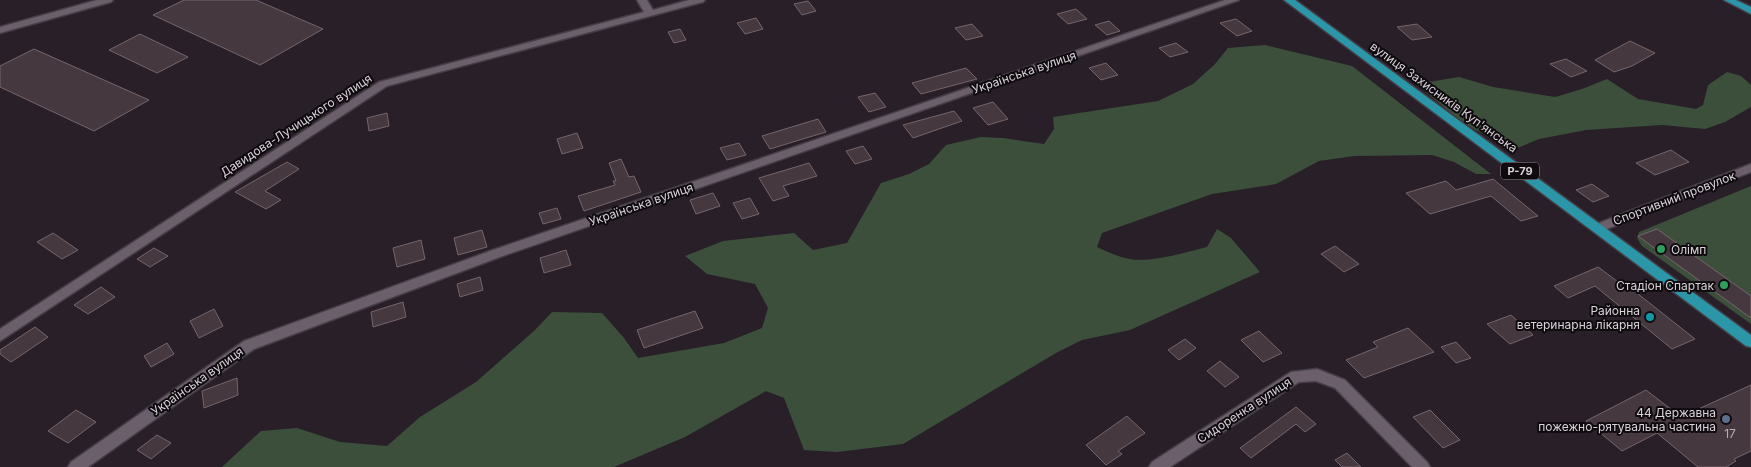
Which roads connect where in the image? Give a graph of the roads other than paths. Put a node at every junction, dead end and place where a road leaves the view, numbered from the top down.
1 (108, 0) edge
2 (642, 0) edge
3 (700, 0) edge
4 (1234, 0) edge
5 (1289, 0) edge
6 (1729, 0) edge
7 (1751, 11) edge
8 (650, 13) junction
9 (0, 30) edge
10 (1751, 168) edge
11 (1598, 228) junction
12 (0, 336) edge
13 (1751, 342) edge
14 (76, 467) edge
15 (1158, 467) edge
16 (1422, 467) edge

1 - 9 street
2 - 8 street
3 - 8 street, Давидова-Лучицького вулиця
4 - 14 street, Українська вулиця
5 - 11 main road, вулиця Захисників Куп'янська / Р-79
6 - 7 main road
8 - 12 street, Давидова-Лучицького вулиця
10 - 11 street, Спортивний провулок
11 - 13 main road, вулиця Захисників Куп'янська / Р-79
15 - 16 street, Сидоренка вулиця

